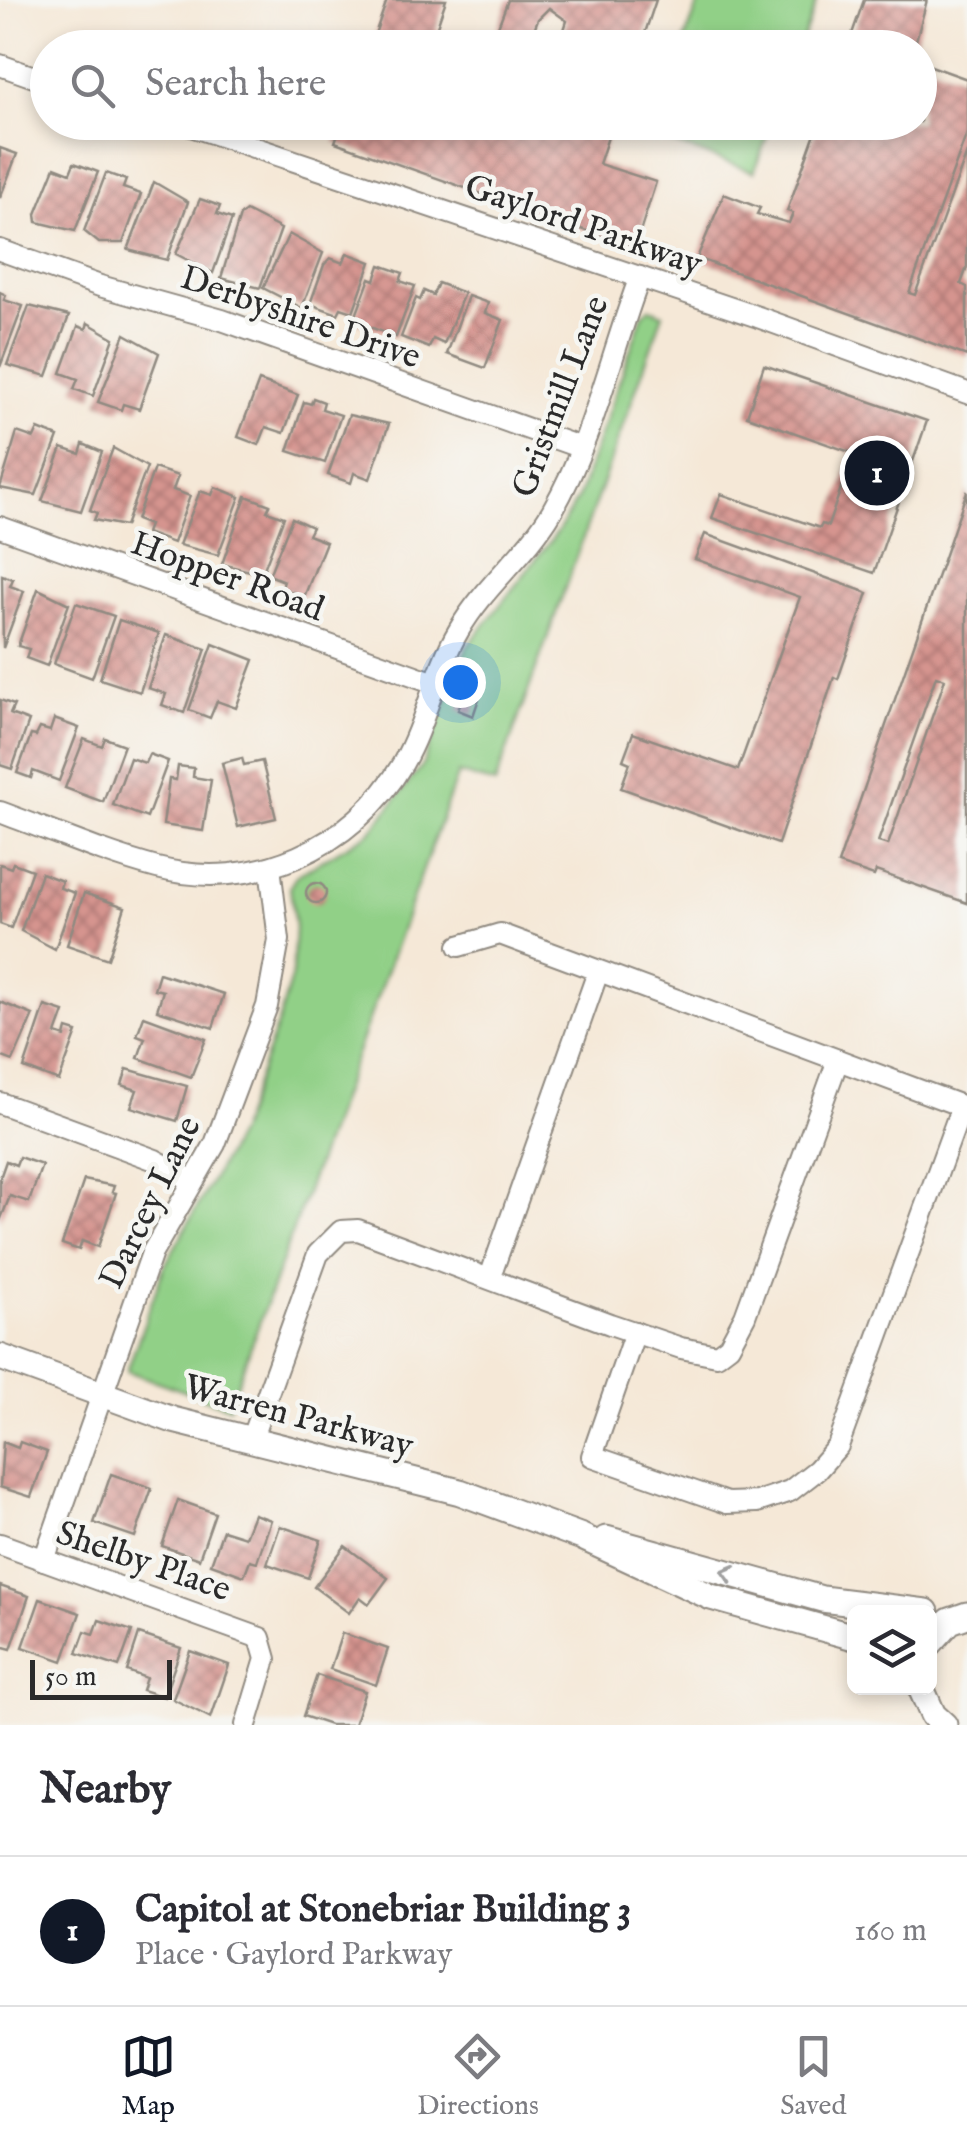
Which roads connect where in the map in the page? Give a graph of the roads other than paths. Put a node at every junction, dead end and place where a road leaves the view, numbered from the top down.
1 (0, 65) edge
2 (30, 76) edge
3 (233, 140) edge
4 (0, 250) edge
5 (640, 277) junction
6 (967, 393) edge
7 (579, 447) junction
8 (0, 527) edge
9 (434, 684) junction
10 (0, 812) edge
11 (270, 867) junction
12 (459, 946) dead end
13 (598, 972) junction
14 (838, 1060) junction
15 (0, 1104) edge
16 (965, 1107) edge
17 (193, 1181) junction
18 (490, 1277) junction
19 (635, 1332) junction
20 (0, 1357) edge
21 (103, 1393) junction
22 (250, 1440) junction
23 (582, 1537) junction
24 (0, 1544) edge
25 (44, 1560) junction
26 (867, 1605) edge
27 (937, 1613) edge
28 (966, 1615) edge
29 (847, 1635) edge
30 (937, 1636) edge
31 (246, 1725) edge

1 - 2 street
3 - 5 street, Gaylord Parkway
4 - 7 street, Derbyshire Drive
5 - 6 street, Gaylord Parkway
5 - 7 street, Gristmill Lane
7 - 9 street, Gristmill Lane
8 - 9 street, Hopper Road
9 - 11 street, Gristmill Lane
10 - 11 street, Gristmill Lane
11 - 17 street, Darcey Lane
12 - 13 street
13 - 14 street
13 - 18 street
14 - 16 street
14 - 19 street
15 - 17 street
16 - 19 street
17 - 21 street, Darcey Lane
18 - 19 street
18 - 22 street
20 - 21 main road, Warren Parkway
21 - 22 main road, Warren Parkway
21 - 25 street, Darcey Lane
22 - 23 main road, Warren Parkway
26 -> 23 main road, Warren Parkway
23 - 29 main road, Warren Parkway
24 - 25 street, Shelby Place
25 - 31 street, Shelby Place
27 - 28 main road, Warren Parkway
28 - 30 main road

